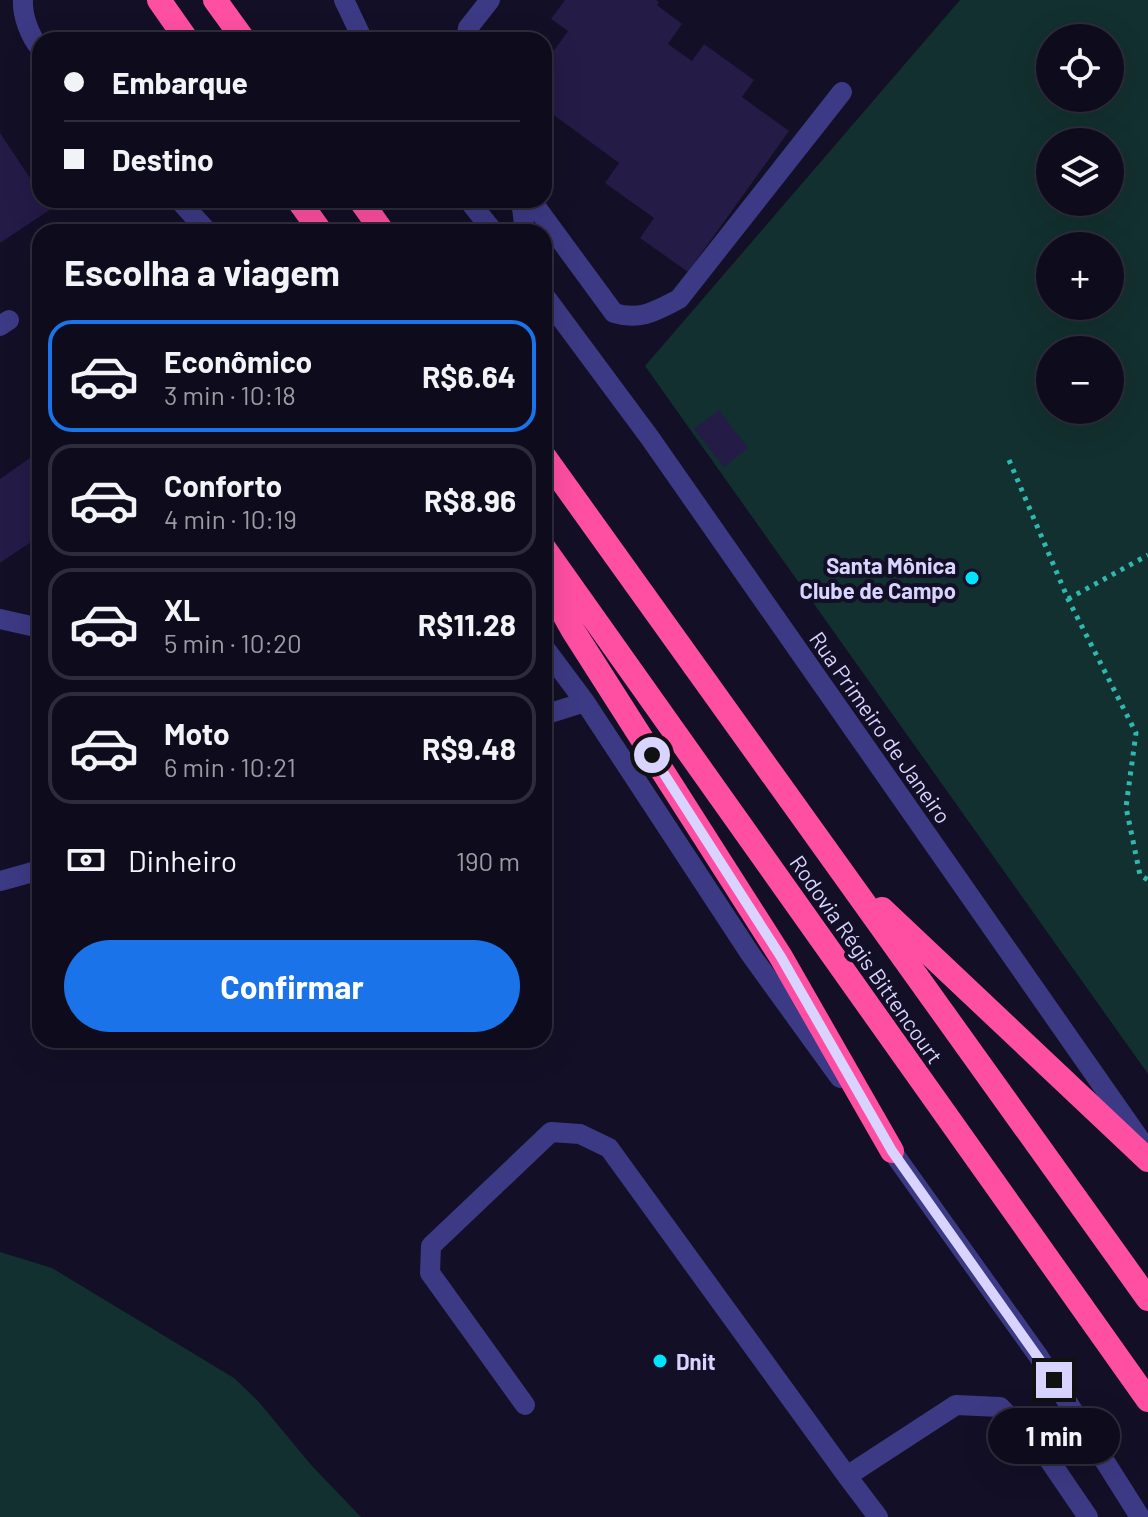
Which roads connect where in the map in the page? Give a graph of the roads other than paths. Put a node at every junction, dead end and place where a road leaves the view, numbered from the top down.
1 (23, 0) edge
2 (159, 0) edge
3 (215, 0) edge
4 (344, 0) edge
5 (490, 0) edge
6 (181, 32) edge
7 (238, 32) edge
8 (359, 32) edge
9 (468, 32) edge
10 (32, 35) edge
11 (842, 92) dead end
12 (186, 208) edge
13 (474, 208) edge
14 (201, 224) edge
15 (488, 224) edge
16 (552, 229) edge
17 (552, 306) edge
18 (552, 467) edge
19 (552, 559) edge
20 (552, 593) edge
21 (0, 619) edge
22 (32, 626) edge
23 (552, 658) edge
24 (585, 702) junction
25 (552, 712) edge
26 (841, 870) junction
27 (32, 872) edge
28 (0, 881) edge
29 (892, 1151) junction
30 (1148, 1151) edge
31 (1148, 1160) edge
32 (1148, 1299) edge
33 (1148, 1400) edge
34 (525, 1405) dead end
35 (847, 1476) junction
36 (878, 1517) edge
37 (1088, 1517) edge
38 (1140, 1517) edge

1 - 10 street
2 - 6 highway
3 - 7 highway
4 - 8 street
5 - 9 street
11 - 16 street
12 - 14 street
13 - 15 street
17 - 30 street, Rua Primeiro de Janeiro
18 - 26 highway, Rodovia Régis Bittencourt
19 - 33 highway, Rodovia Régis Bittencourt
20 - 29 highway
21 - 22 street
23 - 24 street
24 - 25 street
24 - 29 street
26 - 31 highway
26 - 32 highway, Rodovia Régis Bittencourt
27 - 28 street
29 - 38 street
34 - 35 street
35 - 36 street
35 - 37 street

